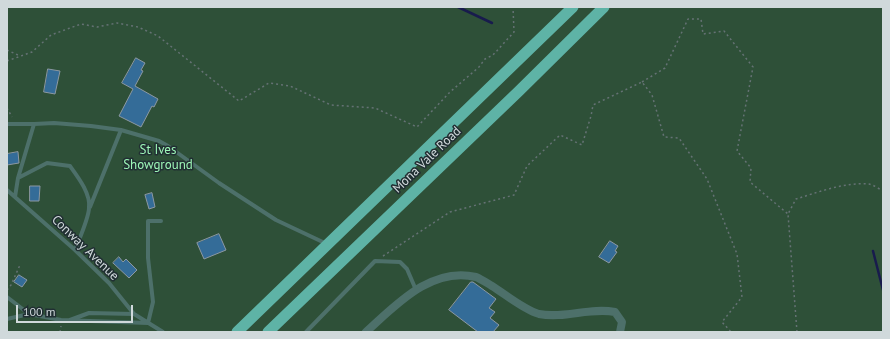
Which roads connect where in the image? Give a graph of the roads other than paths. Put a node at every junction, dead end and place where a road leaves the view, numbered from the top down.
1 (573, 7) edge
2 (604, 7) edge
3 (7, 124) edge
4 (34, 124) junction
5 (122, 130) junction
6 (18, 178) junction
7 (7, 190) edge
8 (15, 197) junction
9 (90, 208) junction
10 (162, 221) dead end
11 (328, 245) junction
12 (75, 250) junction
13 (416, 290) junction
14 (7, 297) edge
15 (29, 314) junction
16 (134, 314) junction
17 (7, 319) edge
18 (68, 320) junction
19 (148, 323) junction
20 (164, 332) edge
21 (237, 332) edge
22 (268, 332) edge
23 (306, 332) edge
24 (366, 332) edge
25 (620, 332) edge

1 - 11 highway, Mona Vale Road
2 - 22 highway, Mona Vale Road
3 - 4 lane
4 - 5 lane
4 - 6 lane
5 - 9 lane
5 - 11 lane
6 - 8 lane
6 - 9 lane
7 - 8 lane, Conway Avenue
8 - 12 lane, Conway Avenue
9 - 12 lane
10 - 19 lane
11 - 21 highway, Mona Vale Road
12 - 16 lane, Conway Avenue
13 - 23 lane
13 - 24 street
13 - 25 street
14 - 15 lane
15 - 17 lane
15 - 18 lane
16 - 18 lane
16 - 19 lane, Conway Avenue
18 - 19 lane
19 - 20 lane, Conway Avenue

